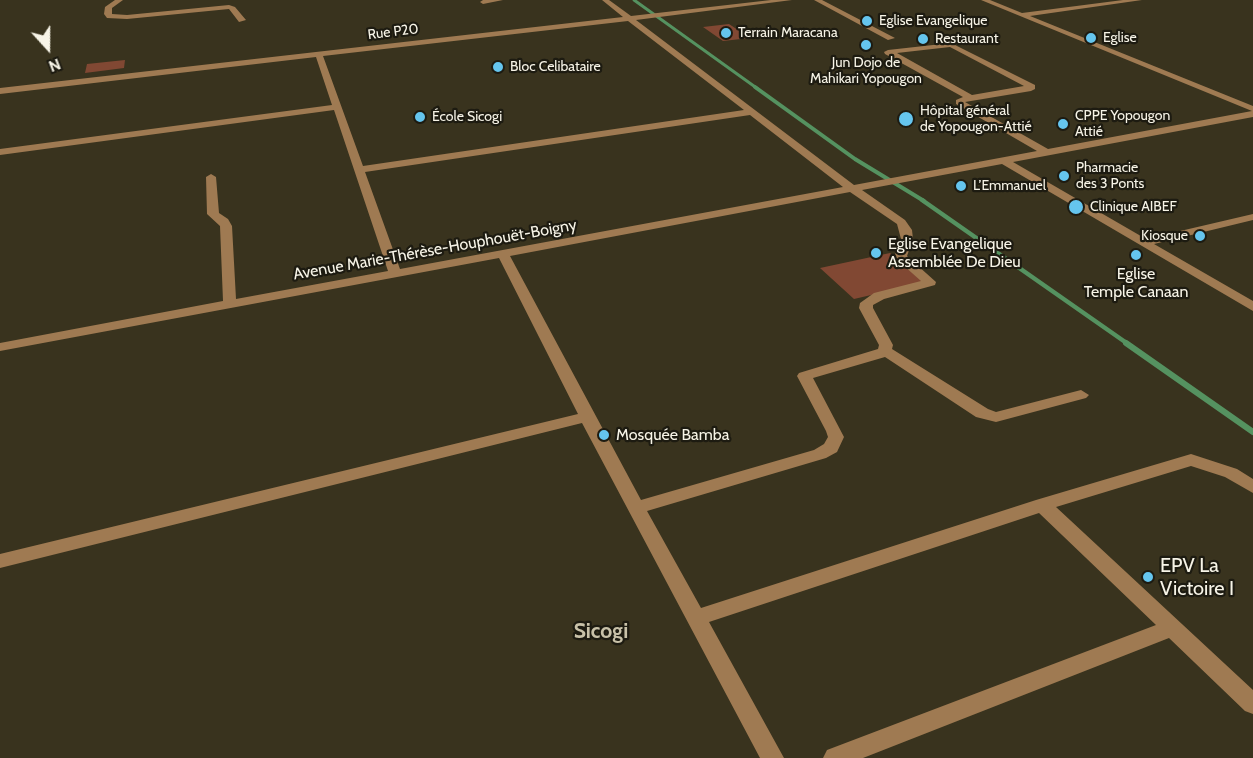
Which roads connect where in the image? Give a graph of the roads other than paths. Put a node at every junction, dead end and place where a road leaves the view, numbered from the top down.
1 (120, 0) edge
2 (500, 0) edge
3 (605, 0) edge
4 (789, 0) edge
5 (817, 0) edge
6 (984, 0) edge
7 (1139, 0) edge
8 (483, 2) dead end
9 (1021, 15) junction
10 (629, 19) junction
11 (242, 20) dead end
12 (891, 38) dead end
13 (319, 55) junction
14 (0, 91) edge
15 (971, 98) junction
16 (337, 106) junction
17 (1253, 108) edge
18 (752, 112) junction
19 (1253, 114) edge
20 (0, 152) edge
21 (1048, 153) junction
22 (1005, 161) junction
23 (358, 170) junction
24 (211, 177) dead end
25 (853, 189) junction
26 (1253, 217) edge
27 (1147, 242) junction
28 (503, 254) junction
29 (395, 274) junction
30 (230, 304) junction
31 (1253, 307) edge
32 (0, 347) edge
33 (885, 351) junction
34 (1082, 395) dead end
35 (587, 417) junction
36 (1253, 486) edge
37 (1042, 505) junction
38 (636, 508) junction
39 (0, 561) edge
40 (695, 618) junction
41 (1172, 628) junction
42 (1253, 704) edge
43 (771, 758) edge
44 (835, 758) edge

1 - 11 street
2 - 8 street
3 - 10 street
4 - 10 street, Rue P20
5 - 12 street
6 - 9 street
7 - 9 street
9 - 17 street
10 - 13 street, Rue P20
10 - 18 street
13 - 14 street, Rue P20
13 - 16 street
15 - 15 street
15 - 21 street
16 - 20 street
16 - 23 street
18 - 23 street
18 - 25 street
19 - 21 street
21 - 22 street
22 - 25 street, Avenue Marie-Thérèse-Houphouët-Boigny
22 - 27 street
23 - 29 street
24 - 30 street
25 - 28 street, Avenue Marie-Thérèse-Houphouët-Boigny
25 - 33 street
26 - 27 street
27 - 31 street
28 - 29 street, Avenue Marie-Thérèse-Houphouët-Boigny
28 - 35 street
29 - 30 street, Avenue Marie-Thérèse-Houphouët-Boigny
30 - 32 street, Avenue Marie-Thérèse-Houphouët-Boigny
33 - 34 street
33 - 38 street
35 - 38 street
35 - 39 street
36 - 37 street
37 - 40 street
37 - 41 street
38 - 40 street
40 - 43 street
41 - 42 street
41 - 44 street

